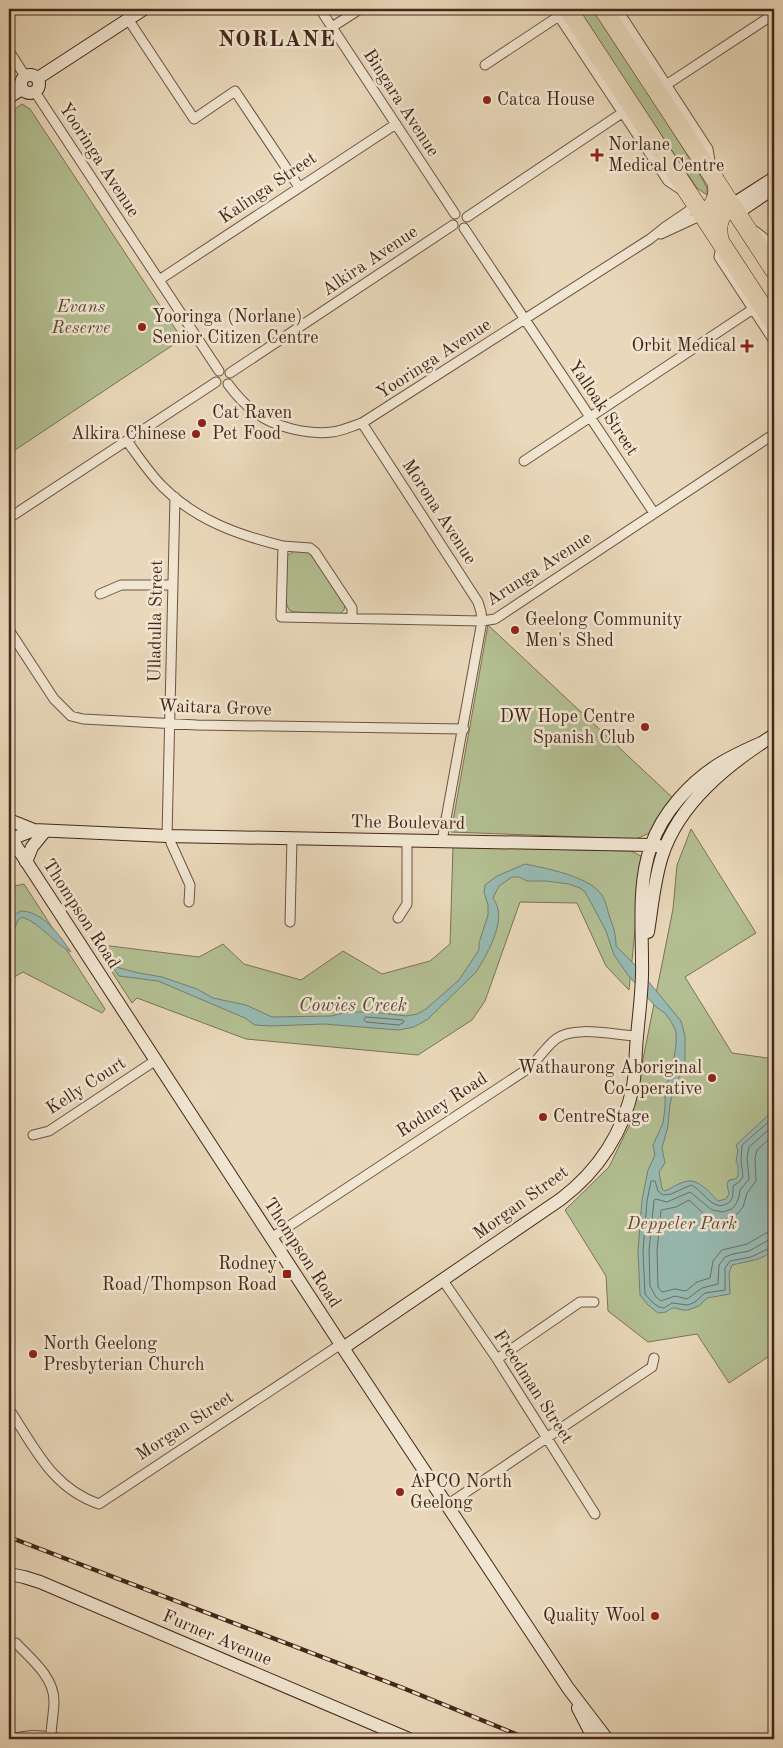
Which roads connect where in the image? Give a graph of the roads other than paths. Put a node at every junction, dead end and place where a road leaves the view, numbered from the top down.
1 (144, 9) edge
2 (320, 9) edge
3 (360, 9) edge
4 (603, 9) edge
5 (617, 9) edge
6 (560, 11) edge
7 (774, 14) edge
8 (128, 19) junction
9 (332, 27) junction
10 (9, 51) edge
11 (485, 65) dead end
12 (28, 81) junction
13 (666, 85) junction
14 (35, 92) joint
15 (9, 97) edge
16 (622, 114) junction
17 (396, 124) junction
18 (774, 178) edge
19 (715, 179) junction
20 (299, 187) junction
21 (774, 188) edge
22 (717, 210) junction
23 (455, 214) junction
24 (467, 217) junction
25 (453, 226) junction
26 (464, 228) junction
27 (720, 242) junction
28 (774, 250) edge
29 (774, 270) edge
30 (159, 280) junction
31 (753, 309) junction
32 (525, 320) junction
33 (774, 324) edge
34 (774, 341) edge
35 (219, 371) junction
36 (230, 373) junction
37 (216, 382) junction
38 (228, 384) junction
39 (590, 418) junction
40 (362, 423) junction
41 (774, 434) edge
42 (127, 441) junction
43 (524, 461) dead end
44 (175, 497) junction
45 (654, 513) junction
46 (9, 518) edge
47 (283, 546) junction
48 (173, 585) junction
49 (100, 594) dead end
50 (352, 618) junction
51 (482, 621) junction
52 (9, 630) edge
53 (170, 723) junction
54 (464, 729) junction
55 (774, 734) edge
56 (761, 743) junction
57 (9, 820) edge
58 (39, 830) junction
59 (169, 836) junction
60 (10, 837) edge
61 (292, 838) junction
62 (407, 841) junction
63 (442, 841) junction
64 (651, 845) junction
65 (665, 847) junction
66 (26, 862) junction
67 (190, 902) dead end
68 (398, 918) dead end
69 (290, 922) dead end
70 (642, 969) junction
71 (637, 1036) junction
72 (156, 1060) junction
73 (34, 1136) dead end
74 (271, 1238) junction
75 (442, 1279) junction
76 (594, 1302) dead end
77 (342, 1346) junction
78 (654, 1358) dead end
79 (497, 1359) junction
80 (9, 1409) edge
81 (546, 1438) junction
82 (447, 1504) junction
83 (595, 1514) dead end
84 (9, 1574) edge
85 (16, 1643) dead end
86 (568, 1688) junction
87 (50, 1737) junction
88 (12, 1739) edge
89 (62, 1739) edge
90 (409, 1739) edge
91 (594, 1739) edge
92 (607, 1739) edge

1 - 8 main road
2 - 9 street, Bingara Avenue
3 - 9 street
4 - 19 highway
5 - 13 street
6 - 11 street
6 - 16 street
6 - 22 highway
7 - 13 street
8 - 12 main road
8 - 20 street
9 - 17 street, Bingara Avenue
10 - 12 street
12 - 14 main road
12 - 15 main road
13 - 19 street
14 - 30 street, Yooringa Avenue
16 - 22 street
16 - 24 street
17 - 20 street, Kalinga Street
17 - 23 street, Bingara Avenue
18 - 22 main road
19 - 22 highway
20 - 30 street, Kalinga Street
21 - 22 main road
22 - 27 highway
22 - 28 street
22 - 29 highway
22 - 32 street, Yooringa Avenue
23 - 24 street
23 - 25 street
24 - 26 street
25 - 26 street
25 - 36 street, Alkira Avenue
26 - 32 street
27 - 31 street
27 - 33 highway
30 - 35 street, Yooringa Avenue
31 - 34 street
31 - 39 street
32 - 39 street, Yalloak Street
32 - 40 street, Yooringa Avenue
35 - 36 street
35 - 37 street
36 - 38 street
37 - 38 street
37 - 42 street
38 - 40 street, Yooringa Avenue
39 - 43 street
39 - 45 street, Yalloak Street
40 - 51 street, Morona Avenue
41 - 45 street, Arunga Avenue
42 - 44 street
42 - 46 street
44 - 47 street
44 - 48 street, Ulladulla Street
45 - 51 street, Arunga Avenue
47 - 50 street
47 - 50 street
48 - 49 street
48 - 53 street, Ulladulla Street
50 - 51 street
51 - 54 street, Arunga Avenue
52 - 53 street, Waitara Grove
53 - 54 street, Waitara Grove
53 - 59 street, Ulladulla Street
54 - 63 street, Arunga Avenue
55 - 56 main road
56 - 64 main road
56 - 65 main road
57 - 58 main road
58 - 59 main road, The Boulevard
58 - 60 main road, The Boulevard
58 - 66 main road
59 - 61 main road, The Boulevard
59 - 67 street, Ulladulla Street
60 - 66 main road, Thompson Road
61 - 62 main road, The Boulevard
61 - 69 street
62 - 63 main road, The Boulevard
62 - 68 street
63 - 64 main road, The Boulevard
64 - 65 main road, The Boulevard
64 - 70 main road, Morgan Street
65 - 70 main road, Morgan Street
66 - 72 main road, Thompson Road
70 - 71 main road, Morgan Street
71 - 74 street, Rodney Road
71 - 75 main road, Morgan Street
72 - 73 street, Kelly Court
72 - 74 main road, Thompson Road
74 - 77 main road, Thompson Road
75 - 77 main road, Morgan Street
75 - 79 street, Freedman Street
76 - 79 street
77 - 80 street, Morgan Street
77 - 82 main road, Thompson Road
78 - 81 street
79 - 81 street, Freedman Street
81 - 82 street
81 - 83 street, Freedman Street
82 - 86 main road, Thompson Road
84 - 90 main road, Furner Avenue
85 - 87 street
86 - 91 main road, Thompson Road
86 - 92 main road, Thompson Road
87 - 88 street
87 - 89 street

